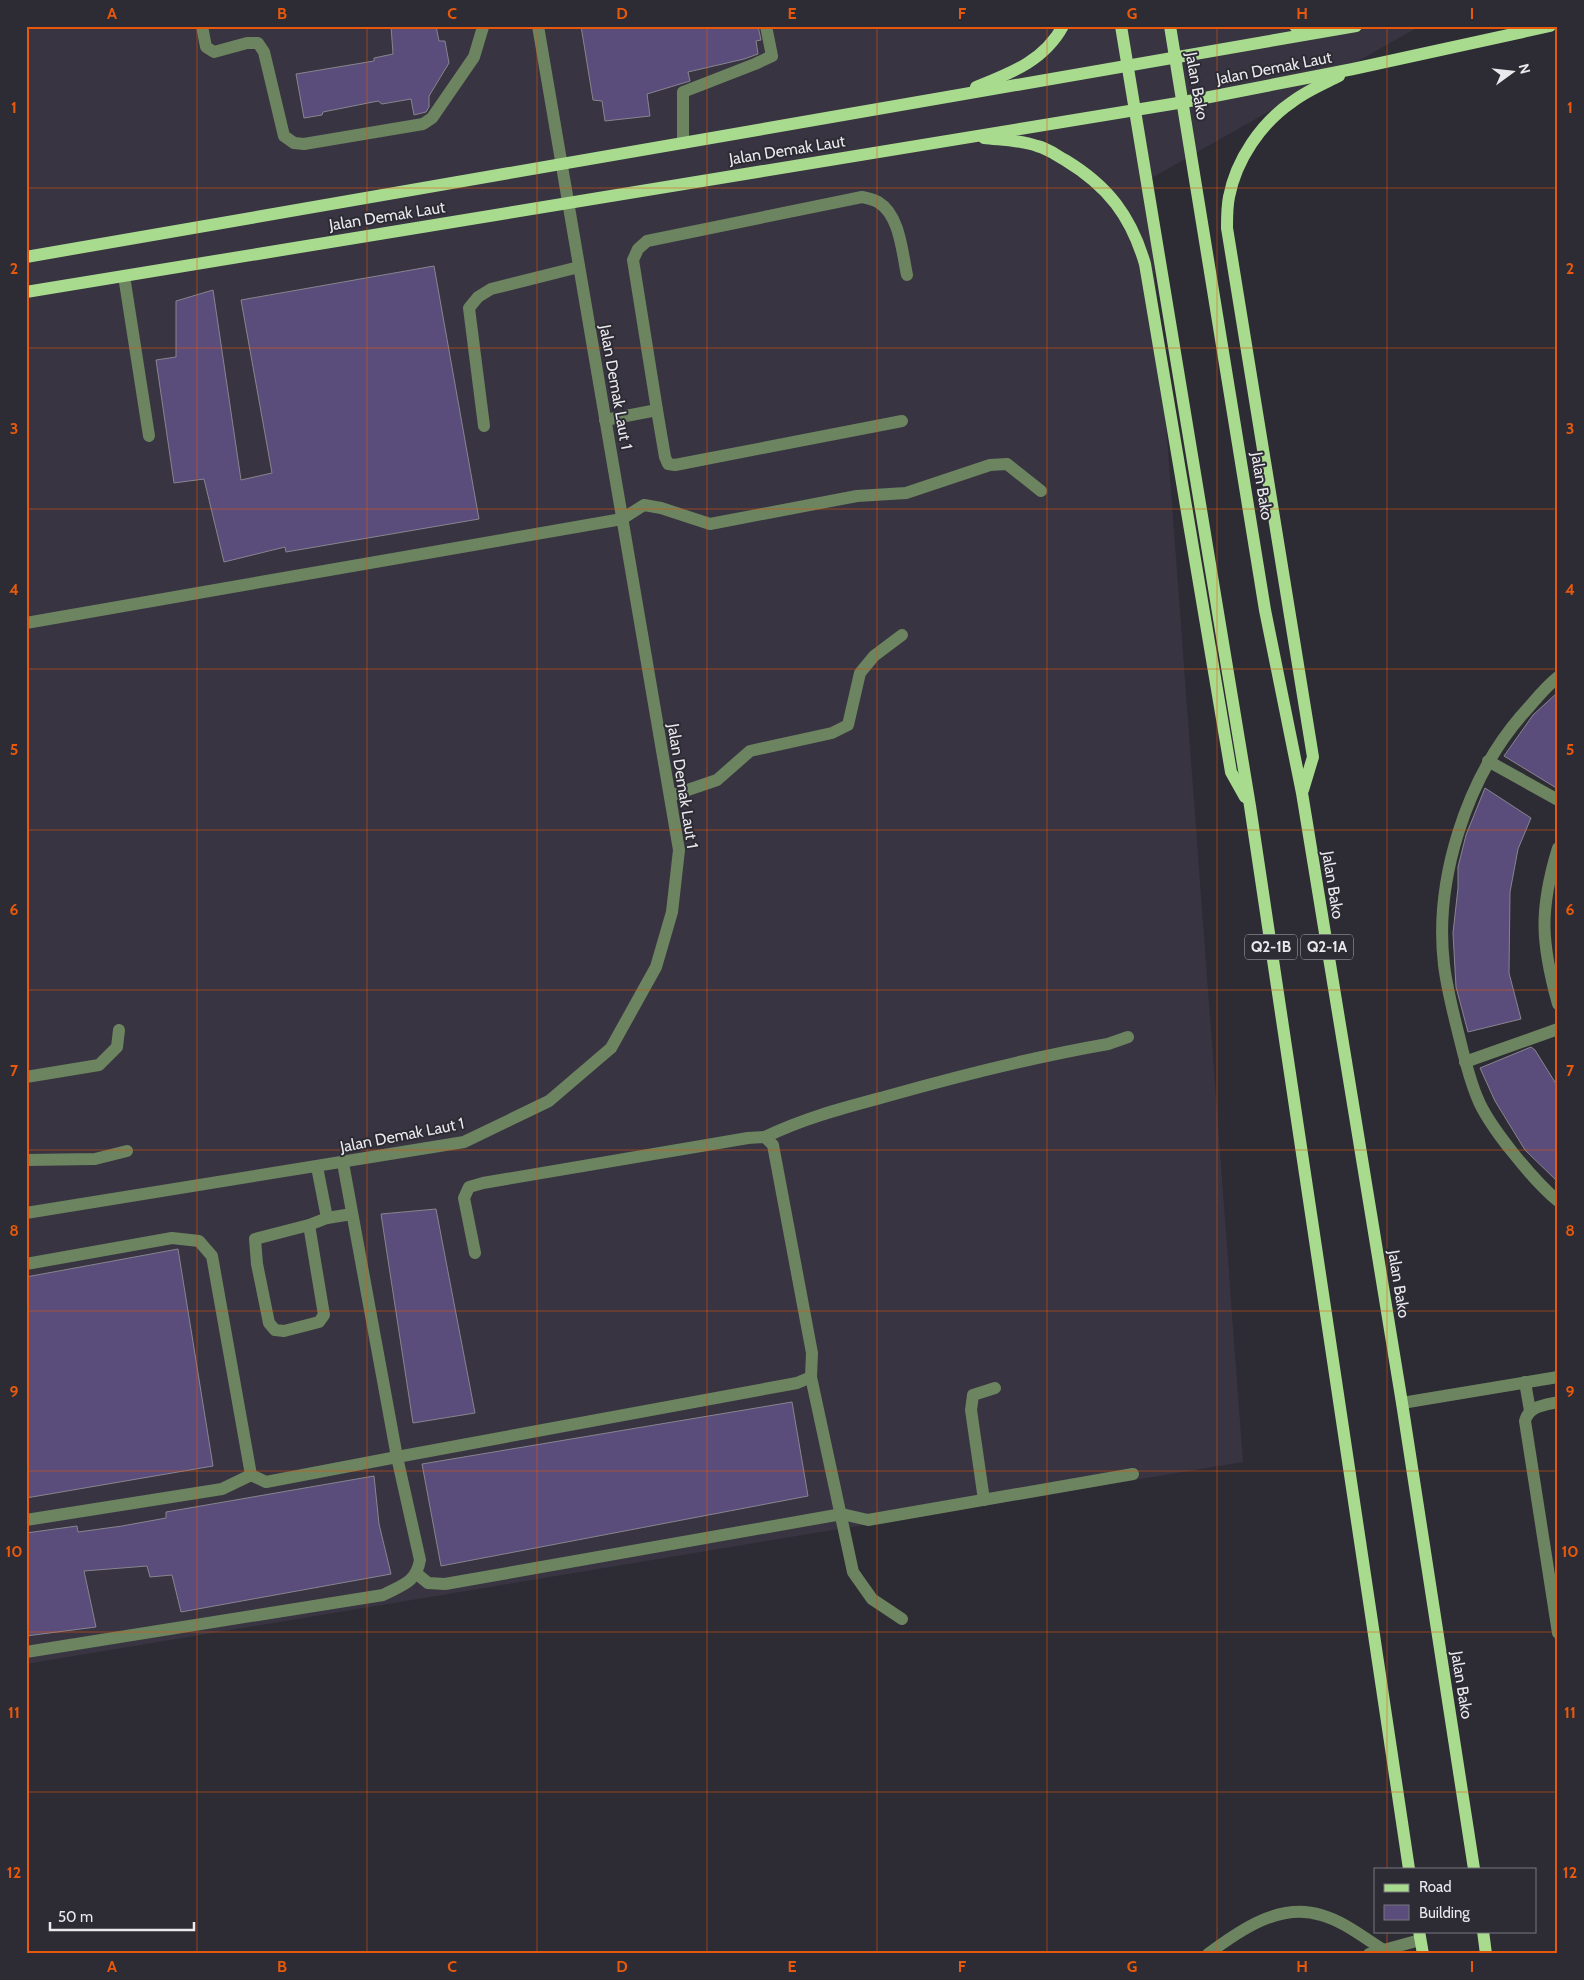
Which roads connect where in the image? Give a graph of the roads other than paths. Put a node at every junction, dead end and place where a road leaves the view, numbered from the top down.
1 (202, 26) edge
2 (484, 26) edge
3 (538, 26) edge
4 (766, 26) edge
5 (1063, 26) edge
6 (1121, 26) edge
7 (1170, 26) edge
8 (1294, 26) edge
9 (1550, 26) edge
10 (1350, 27) edge
11 (1176, 59) junction
12 (1128, 66) junction
13 (1352, 69) junction
14 (955, 96) junction
15 (1184, 102) junction
16 (1136, 109) junction
17 (972, 136) junction
18 (683, 143) junction
19 (561, 164) junction
20 (567, 203) junction
21 (26, 256) edge
22 (579, 267) junction
23 (907, 274) dead end
24 (124, 276) junction
25 (26, 292) edge
26 (657, 410) junction
27 (605, 420) junction
28 (902, 421) dead end
29 (484, 426) dead end
30 (149, 436) dead end
31 (1041, 491) dead end
32 (622, 518) junction
33 (26, 623) edge
34 (902, 635) dead end
35 (1558, 677) edge
36 (1488, 761) junction
37 (1302, 793) junction
38 (670, 796) junction
39 (1558, 800) edge
40 (1250, 806) junction
41 (1558, 848) edge
42 (1558, 1004) edge
43 (1558, 1028) edge
44 (118, 1030) dead end
45 (1128, 1037) dead end
46 (1465, 1062) junction
47 (26, 1077) edge
48 (765, 1137) junction
49 (127, 1151) dead end
50 (26, 1160) edge
51 (343, 1163) junction
52 (317, 1167) junction
53 (1558, 1201) edge
54 (26, 1212) edge
55 (352, 1214) junction
56 (327, 1218) junction
57 (309, 1225) junction
58 (475, 1253) dead end
59 (26, 1264) edge
60 (811, 1376) junction
61 (1558, 1377) edge
62 (1525, 1382) junction
63 (995, 1388) dead end
64 (1558, 1402) edge
65 (1402, 1403) junction
66 (1530, 1411) junction
67 (398, 1457) junction
68 (1133, 1474) dead end
69 (251, 1475) junction
70 (984, 1500) junction
71 (842, 1514) junction
72 (26, 1520) edge
73 (417, 1574) junction
74 (902, 1618) dead end
75 (1558, 1633) edge
76 (26, 1652) edge
77 (1410, 1868) edge
78 (1474, 1868) edge
79 (1483, 1932) edge
80 (1420, 1936) edge
81 (1382, 1949) junction
82 (1208, 1954) edge
83 (1368, 1954) edge
84 (1422, 1954) edge
85 (1486, 1954) edge

1 - 2 street
3 - 19 street, Jalan Demak Laut 1
4 - 18 street
5 - 14 main road
6 - 12 main road, Q2-1B
7 - 11 main road, Jalan Bako / Q2-1A
8 - 10 main road
9 - 13 main road, Jalan Demak Laut
10 - 11 main road, Jalan Demak Laut
11 - 12 main road, Jalan Demak Laut
11 - 15 main road, Jalan Bako / Q2-1A
12 - 14 main road, Jalan Demak Laut
12 - 16 main road, Q2-1B
13 - 15 main road, Jalan Demak Laut
13 - 37 main road
14 - 18 main road, Jalan Demak Laut
15 - 16 main road, Jalan Demak Laut
15 - 37 main road, Jalan Bako / Q2-1A
16 - 17 main road, Jalan Demak Laut
16 - 40 main road, Q2-1B
17 - 20 main road, Jalan Demak Laut
17 - 40 main road
18 - 19 main road, Jalan Demak Laut
19 - 20 street, Jalan Demak Laut 1
19 - 21 main road, Jalan Demak Laut
20 - 22 street, Jalan Demak Laut 1
20 - 24 main road, Jalan Demak Laut
22 - 27 street, Jalan Demak Laut 1
22 - 29 street
23 - 26 street
24 - 25 main road, Jalan Demak Laut
24 - 30 street
26 - 27 street
26 - 28 street
27 - 32 street, Jalan Demak Laut 1
31 - 32 street
32 - 33 street
32 - 38 street, Jalan Demak Laut 1
34 - 38 street
35 - 36 street
36 - 39 street
36 - 46 street
37 - 65 main road, Jalan Bako / Q2-1A
38 - 51 street, Jalan Demak Laut 1
40 - 77 main road, Q2-1B
41 - 42 street
43 - 46 street
44 - 47 street
45 - 48 street
46 - 53 street
48 - 58 street
48 - 60 street
49 - 50 street
51 - 52 street, Jalan Demak Laut 1
51 - 55 street
52 - 54 street, Jalan Demak Laut 1
52 - 56 street
55 - 56 street
55 - 67 street
56 - 57 street
57 - 57 street
59 - 69 street
60 - 67 street
60 - 71 street
61 - 62 street
62 - 65 street
62 - 66 street
63 - 70 street
64 - 66 street
65 - 78 main road, Jalan Bako / Q2-1A
66 - 75 street
67 - 69 street
67 - 73 street
68 - 70 street
69 - 72 street
70 - 71 street
71 - 73 street
71 - 74 street
73 - 76 street
79 - 85 main road
80 - 81 street
80 - 84 main road
81 - 82 street
81 - 83 street

